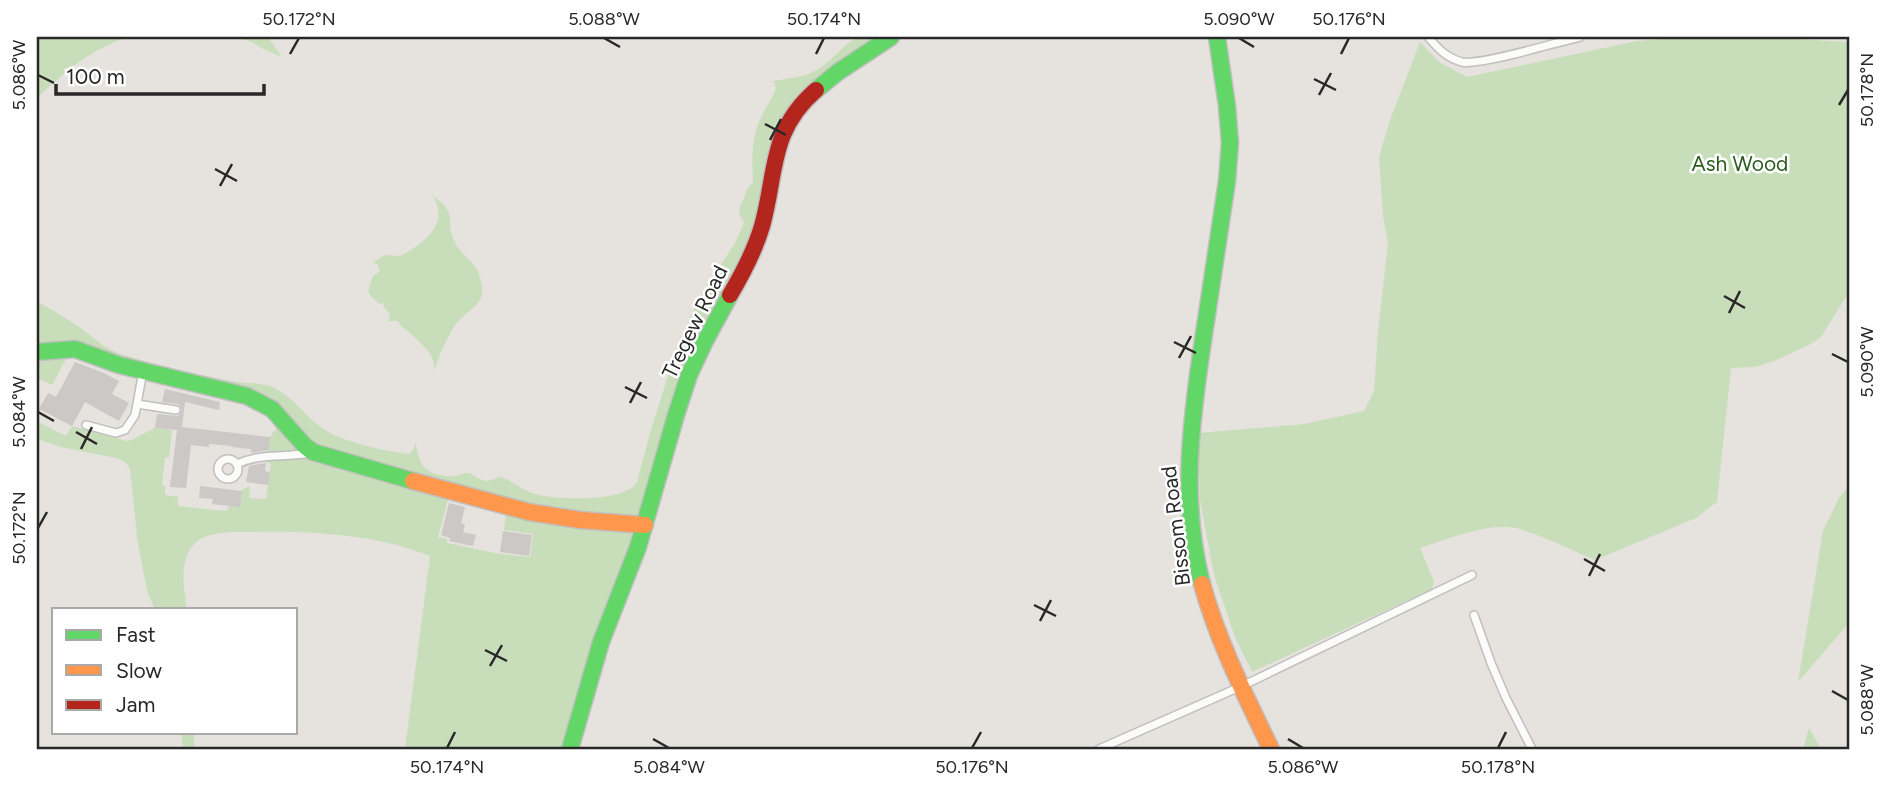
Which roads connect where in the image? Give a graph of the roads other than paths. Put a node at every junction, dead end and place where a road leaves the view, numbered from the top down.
1 (891, 37) edge
2 (1217, 37) edge
3 (1427, 37) edge
4 (1580, 37) edge
5 (37, 352) edge
6 (144, 370) junction
7 (137, 404) junction
8 (176, 410) dead end
9 (86, 425) dead end
10 (313, 452) junction
11 (237, 464) dead end
12 (645, 525) junction
13 (1472, 575) dead end
14 (1474, 615) dead end
15 (1242, 686) junction
16 (570, 749) edge
17 (1099, 749) edge
18 (1271, 749) edge
19 (1532, 749) edge

1 - 12 street, Tregew Road
2 - 15 street, Bissom Road
3 - 4 lane
5 - 6 street
6 - 7 lane
6 - 10 street
7 - 8 lane
7 - 9 lane
10 - 11 lane
10 - 12 street
12 - 16 street, Tregew Road
13 - 15 lane
14 - 19 lane
15 - 17 lane
15 - 18 street, Bissom Road

